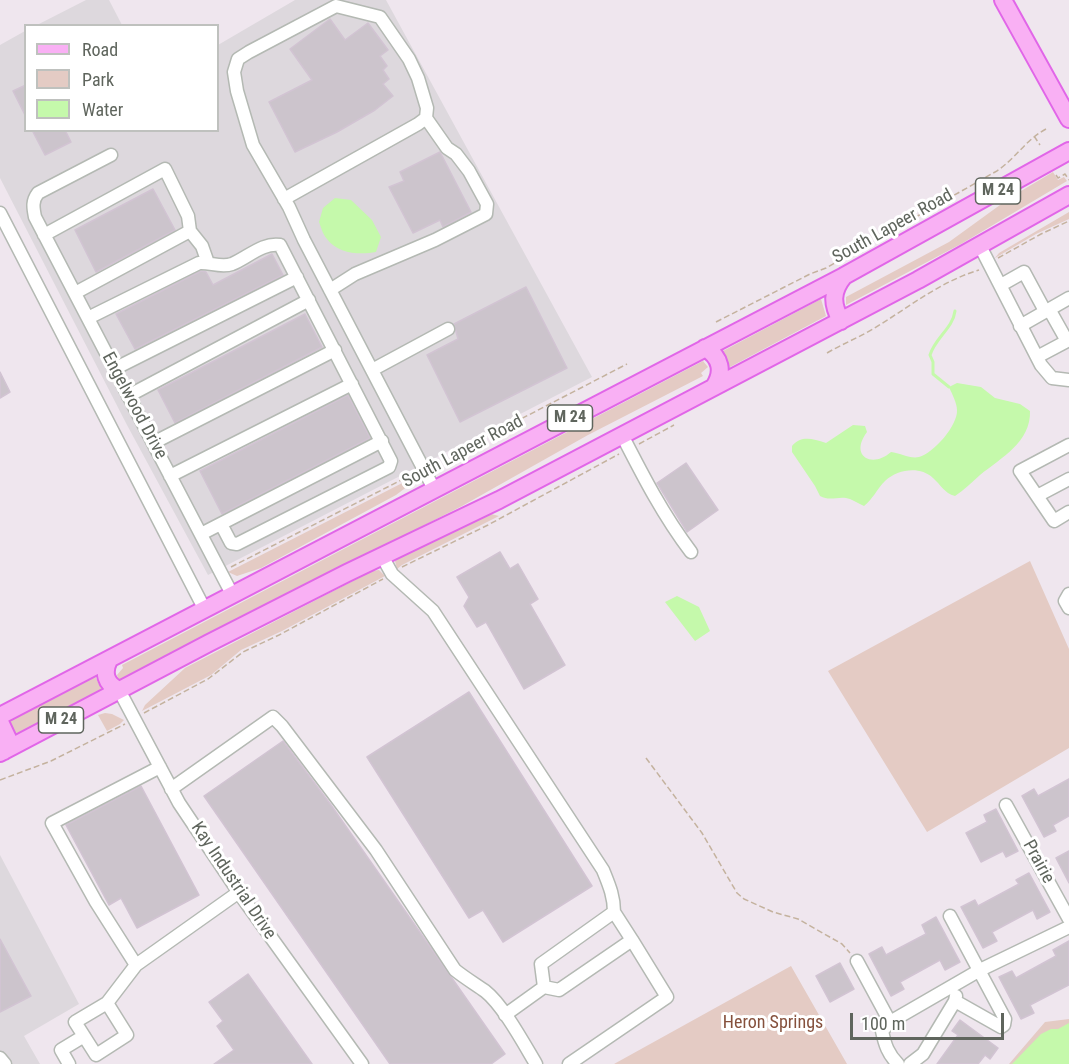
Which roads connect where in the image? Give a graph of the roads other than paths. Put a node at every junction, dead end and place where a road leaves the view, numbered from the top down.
1 (1003, 0) edge
2 (426, 118) junction
3 (1069, 119) edge
4 (1069, 150) edge
5 (111, 155) dead end
6 (1069, 195) edge
7 (284, 199) junction
8 (0, 213) edge
9 (190, 231) junction
10 (44, 235) junction
11 (980, 246) junction
12 (208, 263) junction
13 (844, 276) junction
14 (297, 277) junction
15 (1000, 285) junction
16 (330, 290) junction
17 (75, 294) junction
18 (1069, 298) edge
19 (309, 300) junction
20 (1047, 310) junction
21 (88, 318) junction
22 (841, 321) junction
23 (1020, 326) junction
24 (448, 329) dead end
25 (705, 348) junction
26 (334, 350) junction
27 (1037, 357) junction
28 (114, 369) junction
29 (372, 370) junction
30 (1066, 378) edge
31 (352, 384) junction
32 (714, 387) junction
33 (128, 396) junction
34 (382, 441) junction
35 (625, 442) junction
36 (153, 443) junction
37 (1069, 445) edge
38 (170, 476) junction
39 (1069, 479) edge
40 (434, 489) junction
41 (1037, 496) junction
42 (1069, 513) edge
43 (221, 524) junction
44 (201, 534) junction
45 (691, 552) dead end
46 (382, 556) junction
47 (1069, 594) edge
48 (233, 596) junction
49 (1069, 608) edge
50 (205, 610) junction
51 (110, 660) junction
52 (119, 690) junction
53 (0, 716) edge
54 (0, 722) edge
55 (2, 752) edge
56 (160, 767) junction
57 (171, 789) junction
58 (1006, 805) dead end
59 (239, 892) junction
60 (614, 912) junction
61 (950, 916) dead end
62 (1069, 919) edge
63 (1069, 927) edge
64 (632, 940) junction
65 (857, 961) road end
66 (136, 965) junction
67 (980, 970) junction
68 (959, 983) junction
69 (544, 987) junction
70 (955, 1002) junction
71 (106, 1003) junction
72 (504, 1015) junction
73 (890, 1022) junction
74 (84, 1036) junction
75 (0, 1058) edge
76 (5, 1064) edge
77 (69, 1064) edge
78 (362, 1064) edge
79 (536, 1064) edge
80 (569, 1064) edge
81 (898, 1064) edge
82 (910, 1064) edge

1 - 3 main road
2 - 7 street
2 - 7 street
2 - 16 street
4 - 13 main road, South Lapeer Road / M 24
5 - 10 street, Engelwood Drive
6 - 11 main road, M 24
7 - 16 street
8 - 50 street
9 - 10 street
9 - 12 street
9 - 17 street
10 - 17 street, Engelwood Drive
11 - 15 street
11 - 22 main road, M 24
12 - 14 street
12 - 21 street
13 - 22 main road
13 - 25 main road, South Lapeer Road / M 24
14 - 19 street
14 - 28 street
15 - 20 street
15 - 23 street
16 - 29 street
17 - 21 street, Engelwood Drive
18 - 20 street
19 - 26 street
19 - 33 street
20 - 23 street
20 - 27 street
21 - 28 street, Engelwood Drive
22 - 32 main road, M 24
23 - 27 street
24 - 29 street
25 - 32 main road
25 - 40 main road, South Lapeer Road / M 24
26 - 31 street
26 - 36 street
27 - 30 street
28 - 33 street, Engelwood Drive
29 - 40 street
31 - 34 street
31 - 38 street
32 - 35 main road, M 24
33 - 36 street, Engelwood Drive
34 - 43 street
34 - 43 street
35 - 45 street
35 - 46 main road, M 24
36 - 38 street, Engelwood Drive
37 - 41 street
38 - 44 street, Engelwood Drive
39 - 41 street
40 - 48 main road, South Lapeer Road / M 24
41 - 42 street
43 - 44 street
44 - 48 street, Engelwood Drive
46 - 52 main road, M 24
46 - 60 street
47 - 49 street
48 - 50 main road, South Lapeer Road / M 24
50 - 51 main road, South Lapeer Road / M 24
51 - 52 main road
51 - 53 main road, South Lapeer Road / M 24
52 - 55 main road, M 24
52 - 56 street, Kay Industrial Drive
54 - 55 main road
56 - 57 street, Kay Industrial Drive
56 - 66 street
57 - 59 street, Kay Industrial Drive
57 - 72 street
58 - 62 street, Prairie
59 - 66 street
59 - 78 street, Kay Industrial Drive
60 - 64 street
60 - 69 street
61 - 67 street
63 - 67 street
64 - 69 street
64 - 80 street
65 - 73 street
66 - 71 street
67 - 68 street
67 - 70 street
68 - 70 street
68 - 73 street
69 - 72 street
70 - 82 street
71 - 74 street
71 - 74 street
72 - 79 street
73 - 81 street
74 - 77 street
75 - 76 street

